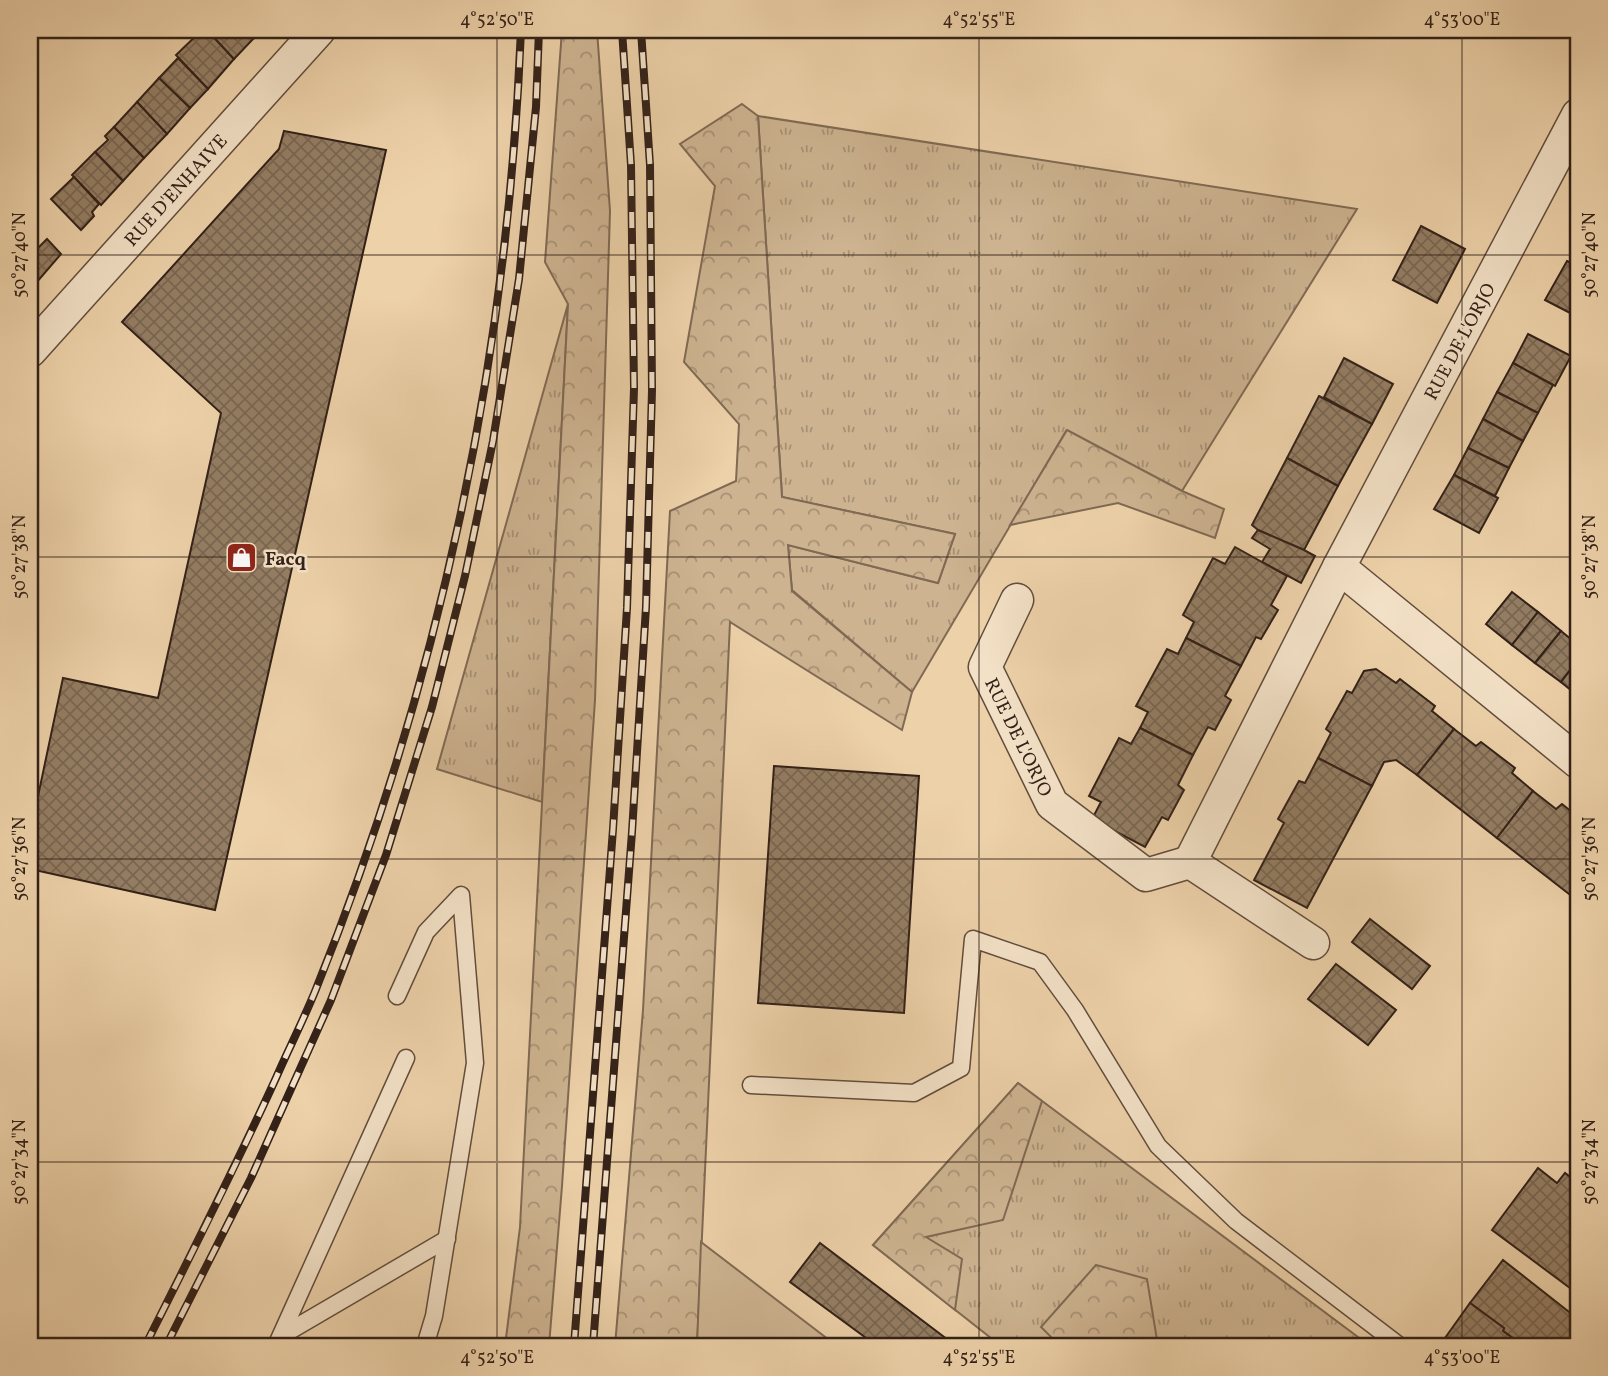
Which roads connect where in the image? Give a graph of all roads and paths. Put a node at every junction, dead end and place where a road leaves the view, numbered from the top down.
1 (319, 30) edge
2 (1578, 114) edge
3 (30, 351) edge
4 (1339, 567) junction
5 (1017, 600) dead end
6 (1578, 762) edge
7 (1190, 862) junction
8 (1313, 943) dead end
9 (397, 996) dead end
10 (407, 1058) dead end
11 (751, 1085) dead end
12 (447, 1239) junction
13 (278, 1341) edge
14 (425, 1346) edge
15 (1400, 1346) edge

1 - 3 street, RUE D'ENHAIVE
2 - 4 street, RUE DE L'ORJO
4 - 6 street
4 - 7 street, RUE DE L'ORJO
5 - 7 street, RUE DE L'ORJO
7 - 8 street
9 - 12 lane
10 - 13 lane
11 - 15 lane
12 - 13 lane
12 - 14 lane

